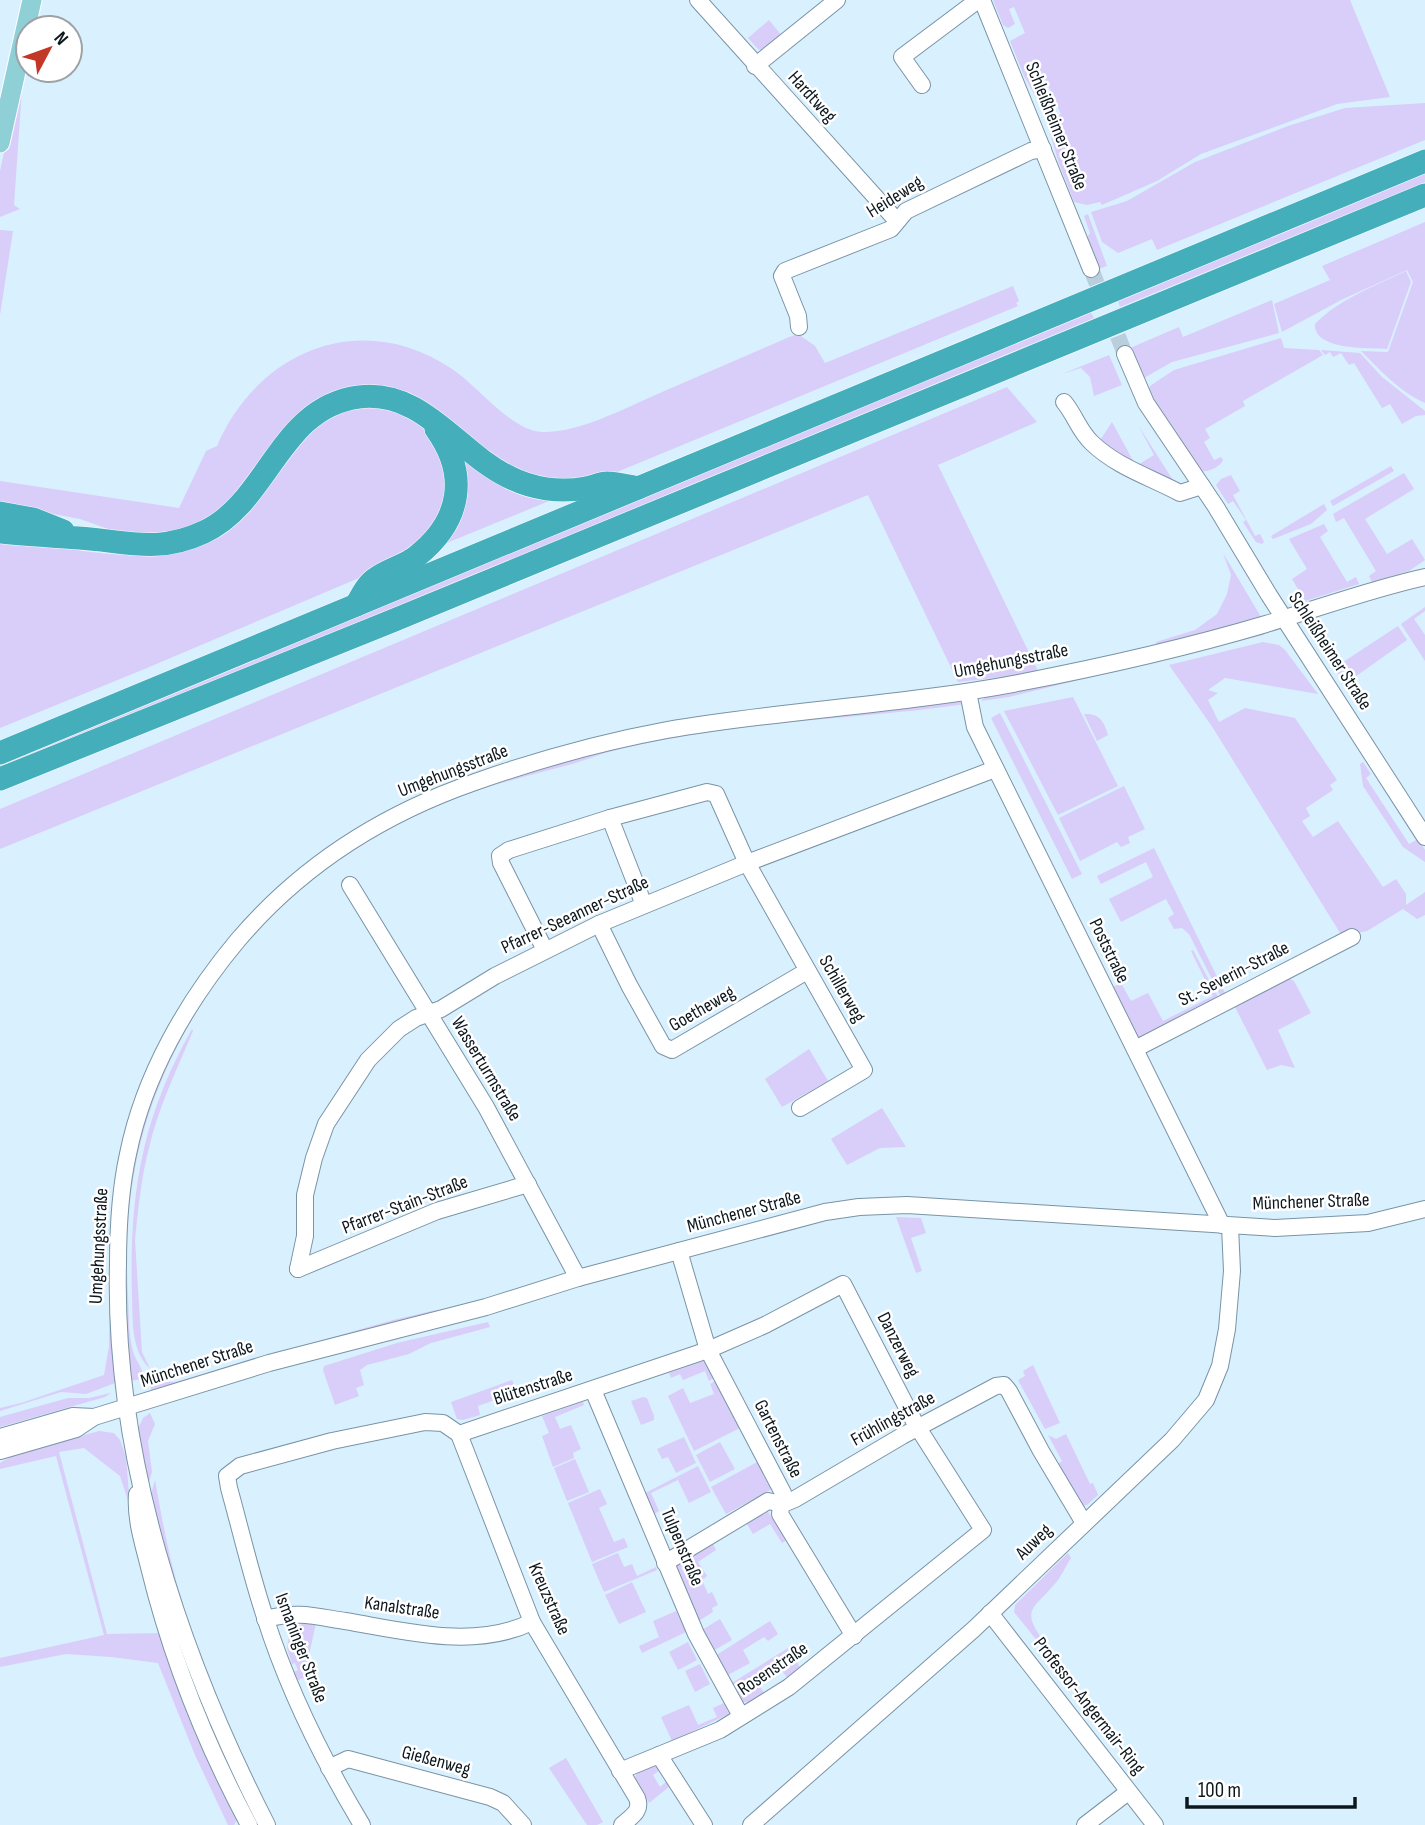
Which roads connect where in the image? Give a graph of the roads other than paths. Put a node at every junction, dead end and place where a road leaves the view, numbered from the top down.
1 (19, 0) edge
2 (32, 0) edge
3 (698, 0) edge
4 (837, 0) edge
5 (980, 0) edge
6 (755, 66) junction
7 (0, 82) edge
8 (922, 85) dead end
9 (0, 143) edge
10 (1043, 149) junction
11 (1425, 161) edge
12 (1425, 195) edge
13 (897, 220) junction
14 (1090, 269) tunnel mouth
15 (799, 327) dead end
16 (1125, 354) tunnel mouth
17 (1063, 402) dead end
18 (426, 415) junction
19 (1202, 486) junction
20 (641, 488) junction
21 (0, 513) edge
22 (0, 532) edge
23 (82, 538) junction
24 (1425, 577) edge
25 (356, 605) junction
26 (1284, 618) junction
27 (968, 692) junction
28 (0, 753) edge
29 (995, 769) junction
30 (0, 779) edge
31 (610, 818) junction
32 (1425, 836) edge
33 (747, 863) junction
34 (350, 885) dead end
35 (644, 905) junction
36 (599, 925) junction
37 (1352, 937) dead end
38 (545, 950) junction
39 (807, 971) junction
40 (429, 1014) junction
41 (1135, 1049) junction
42 (800, 1108) dead end
43 (528, 1184) junction
44 (1425, 1209) edge
45 (1226, 1226) junction
46 (305, 1236) junction
47 (679, 1251) junction
48 (325, 1259) junction
49 (298, 1269) joint
50 (578, 1278) junction
51 (844, 1284) joint
52 (708, 1350) junction
53 (593, 1390) junction
54 (126, 1408) junction
55 (94, 1417) junction
56 (919, 1428) junction
57 (459, 1434) junction
58 (0, 1437) edge
59 (0, 1451) edge
60 (783, 1504) junction
61 (1084, 1523) junction
62 (983, 1530) joint
63 (665, 1563) junction
64 (990, 1613) junction
65 (265, 1619) junction
66 (532, 1622) junction
67 (854, 1636) junction
68 (177, 1638) junction
69 (741, 1716) junction
70 (659, 1755) junction
71 (329, 1768) junction
72 (620, 1771) junction
73 (1128, 1792) junction
74 (249, 1825) edge
75 (267, 1825) edge
76 (362, 1825) edge
77 (523, 1825) edge
78 (622, 1825) edge
79 (704, 1825) edge
80 (751, 1825) edge
81 (1085, 1825) edge
82 (1155, 1825) edge

1 - 7 main road
2 - 9 main road
3 - 6 street, Hardtweg
4 - 6 street
5 - 8 street
5 - 10 street, Schleißheimer Straße
6 - 13 street, Hardtweg
10 - 13 street, Heideweg
10 - 14 street, Schleißheimer Straße
11 - 20 highway
12 - 30 highway
13 - 15 street, Heideweg
16 - 19 street, Schleißheimer Straße
17 - 19 street
18 - 20 highway
18 - 23 highway
18 - 25 highway
19 - 26 street, Schleißheimer Straße
20 - 25 highway
21 - 23 highway
22 - 23 highway
24 - 26 street, Umgehungsstraße
25 - 28 highway
26 - 27 street, Umgehungsstraße
26 - 32 street, Schleißheimer Straße
27 - 29 street, Poststraße
27 - 54 street, Umgehungsstraße
29 - 33 street, Pfarrer-Seeanner-Straße
29 - 41 street, Poststraße
31 - 33 street, Schillerweg
31 - 35 street
31 - 38 street
33 - 35 street, Pfarrer-Seeanner-Straße
33 - 39 street, Schillerweg
34 - 40 street, Wasserturmstraße
35 - 36 street, Pfarrer-Seeanner-Straße
36 - 38 street, Pfarrer-Seeanner-Straße
36 - 39 street, Goetheweg
37 - 41 street, St.-Severin-Straße
38 - 40 street, Pfarrer-Seeanner-Straße
39 - 42 street, Schillerweg
40 - 43 street, Wasserturmstraße
40 - 46 street, Pfarrer-Seeanner-Straße
41 - 45 street, Poststraße
43 - 48 street, Pfarrer-Stain-Straße
43 - 50 street, Wasserturmstraße
44 - 45 street, Münchener Straße
45 - 47 street, Münchener Straße
45 - 61 street, Auweg
46 - 48 street
46 - 49 street, Pfarrer-Seeanner-Straße
47 - 50 street, Münchener Straße
47 - 52 street, Gartenstraße
48 - 49 street, Pfarrer-Stain-Straße
50 - 54 street, Münchener Straße
51 - 52 street, Blütenstraße
51 - 56 street, Danzerweg
52 - 53 street, Blütenstraße
52 - 60 street, Gartenstraße
53 - 57 street, Blütenstraße
53 - 63 street, Tulpenstraße
54 - 55 street, Münchener Straße
54 - 68 street, Umgehungsstraße
55 - 58 street, Münchener Straße
55 - 59 street, Münchener Straße
56 - 60 street, Frühlingstraße
56 - 61 street, Frühlingstraße
56 - 62 street, Danzerweg
57 - 65 street, Ismaninger Straße
57 - 66 street, Kreuzstraße
60 - 63 street, Frühlingstraße
60 - 67 street, Gartenstraße
61 - 64 street, Auweg
62 - 67 street, Rosenstraße
63 - 69 street, Tulpenstraße
64 - 73 street, Professor-Angermair-Ring
64 - 80 street, Auweg
65 - 66 street, Kanalstraße
65 - 71 street, Ismaninger Straße
66 - 72 street, Kreuzstraße
67 - 69 street, Rosenstraße
68 - 74 street, Umgehungsstraße
68 - 75 street, Umgehungsstraße
69 - 70 street, Rosenstraße
70 - 72 street, Rosenstraße
70 - 79 street
71 - 76 street, Ismaninger Straße
71 - 77 street, Gießenweg
72 - 78 street
73 - 81 street
73 - 82 street, Professor-Angermair-Ring

